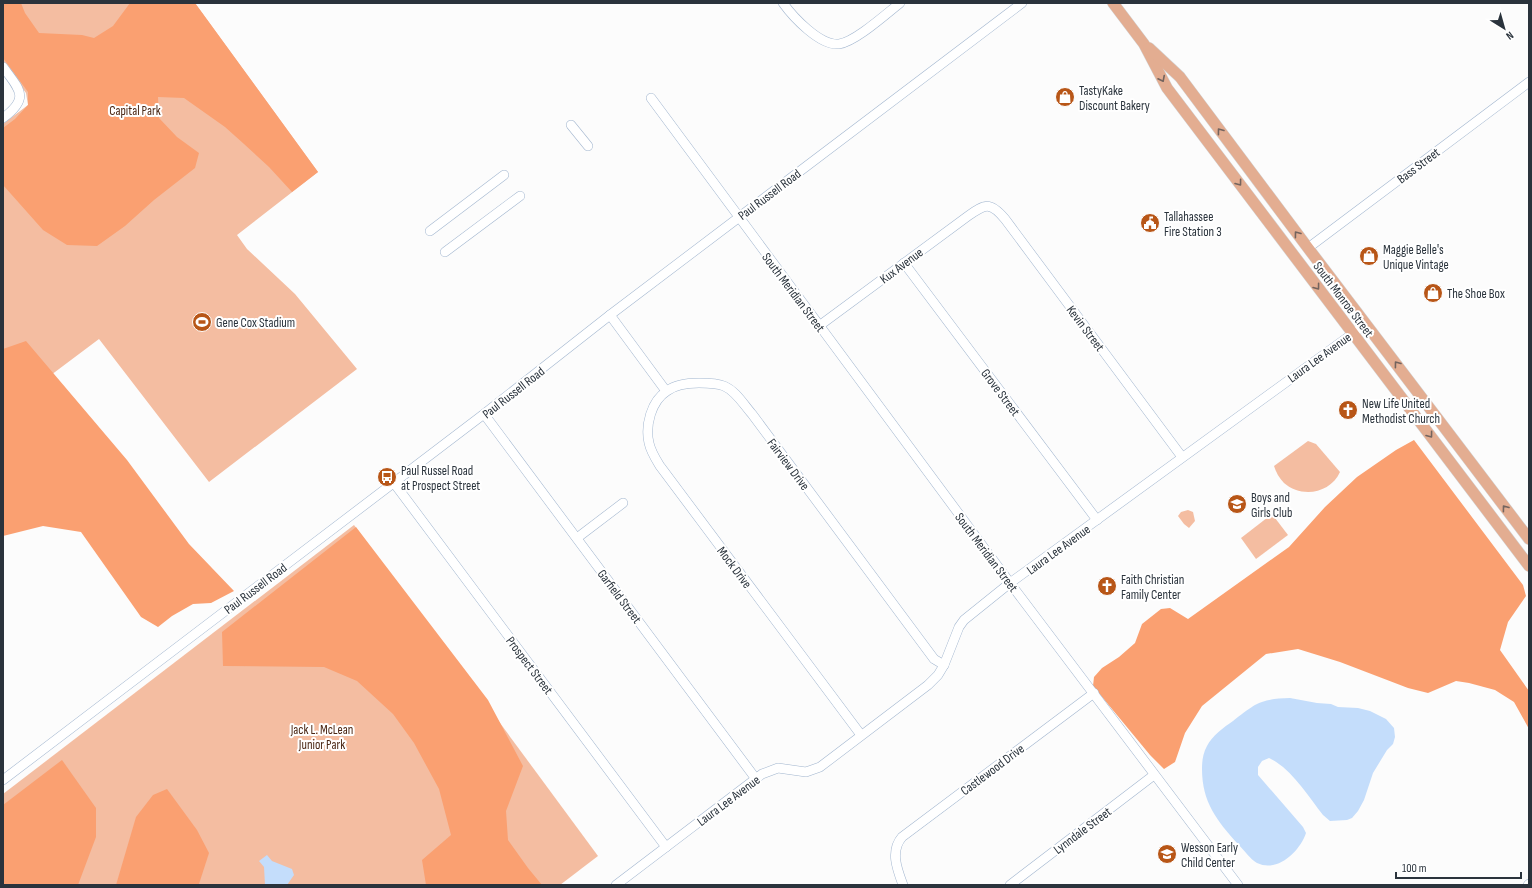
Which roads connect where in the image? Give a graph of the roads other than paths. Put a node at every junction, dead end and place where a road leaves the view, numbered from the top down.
1 (783, 3) edge
2 (900, 3) edge
3 (1022, 3) edge
4 (1113, 3) edge
5 (1144, 44) junction
6 (3, 67) edge
7 (1529, 82) edge
8 (651, 98) dead end
9 (1183, 109) junction
10 (1206, 112) junction
11 (3, 118) edge
12 (571, 125) dead end
13 (588, 146) dead end
14 (504, 175) dead end
15 (1264, 189) junction
16 (520, 196) dead end
17 (1251, 199) junction
18 (985, 206) joint
19 (739, 217) junction
20 (430, 232) dead end
21 (1308, 248) junction
22 (445, 252) dead end
23 (904, 263) junction
24 (610, 315) junction
25 (1366, 324) junction
26 (819, 326) junction
27 (1353, 333) junction
28 (666, 391) junction
29 (484, 414) junction
30 (1182, 457) junction
31 (394, 482) junction
32 (623, 503) dead end
33 (1097, 520) junction
34 (577, 538) junction
35 (1529, 539) edge
36 (1529, 566) edge
37 (1010, 583) junction
38 (944, 665) junction
39 (1094, 693) junction
40 (861, 735) junction
41 (1154, 775) junction
42 (756, 779) junction
43 (3, 780) edge
44 (666, 847) junction
45 (616, 885) edge
46 (903, 885) edge
47 (1010, 885) edge
48 (1238, 885) edge

1 - 2 street
3 - 19 street, Paul Russell Road
4 - 5 main road, South Monroe Street
5 -> 9 main road, South Monroe Street
5 - 10 main road, South Monroe Street
6 - 11 street
7 - 21 street, Bass Street
8 - 19 street, South Meridian Street
9 - 10 main road
9 -> 17 main road, South Monroe Street
15 -> 10 main road, South Monroe Street
12 - 13 street
14 - 20 street
15 - 17 main road
21 -> 15 main road, South Monroe Street
16 - 22 street
17 -> 27 main road, South Monroe Street
18 - 23 street, Kux Avenue
18 - 30 street, Kevin Street
19 - 24 street, Paul Russell Road
19 - 26 street, South Meridian Street
21 - 25 main road, South Monroe Street
23 - 26 street, Kux Avenue
23 - 33 street, Grove Street
24 - 28 street
24 - 29 street, Paul Russell Road
25 - 27 street, Laura Lee Avenue
35 -> 25 main road, South Monroe Street
26 - 37 street, South Meridian Street
27 - 30 street, Laura Lee Avenue
27 -> 36 main road, South Monroe Street
28 - 38 street, Fairview Drive
28 - 40 street, Mock Drive
29 - 31 street, Paul Russell Road
29 - 34 street, Garfield Street
30 - 33 street, Laura Lee Avenue
31 - 43 street, Paul Russell Road
31 - 44 street, Prospect Street
32 - 34 street
33 - 37 street, Laura Lee Avenue
34 - 42 street, Garfield Street
37 - 38 street, Laura Lee Avenue
37 - 39 street, South Meridian Street
38 - 40 street, Laura Lee Avenue
39 - 41 street, South Meridian Street
39 - 46 street, Castlewood Drive
40 - 42 street, Laura Lee Avenue
41 - 47 street, Lynndale Street
41 - 48 street, South Meridian Street
42 - 44 street, Laura Lee Avenue
44 - 45 street, Laura Lee Avenue

